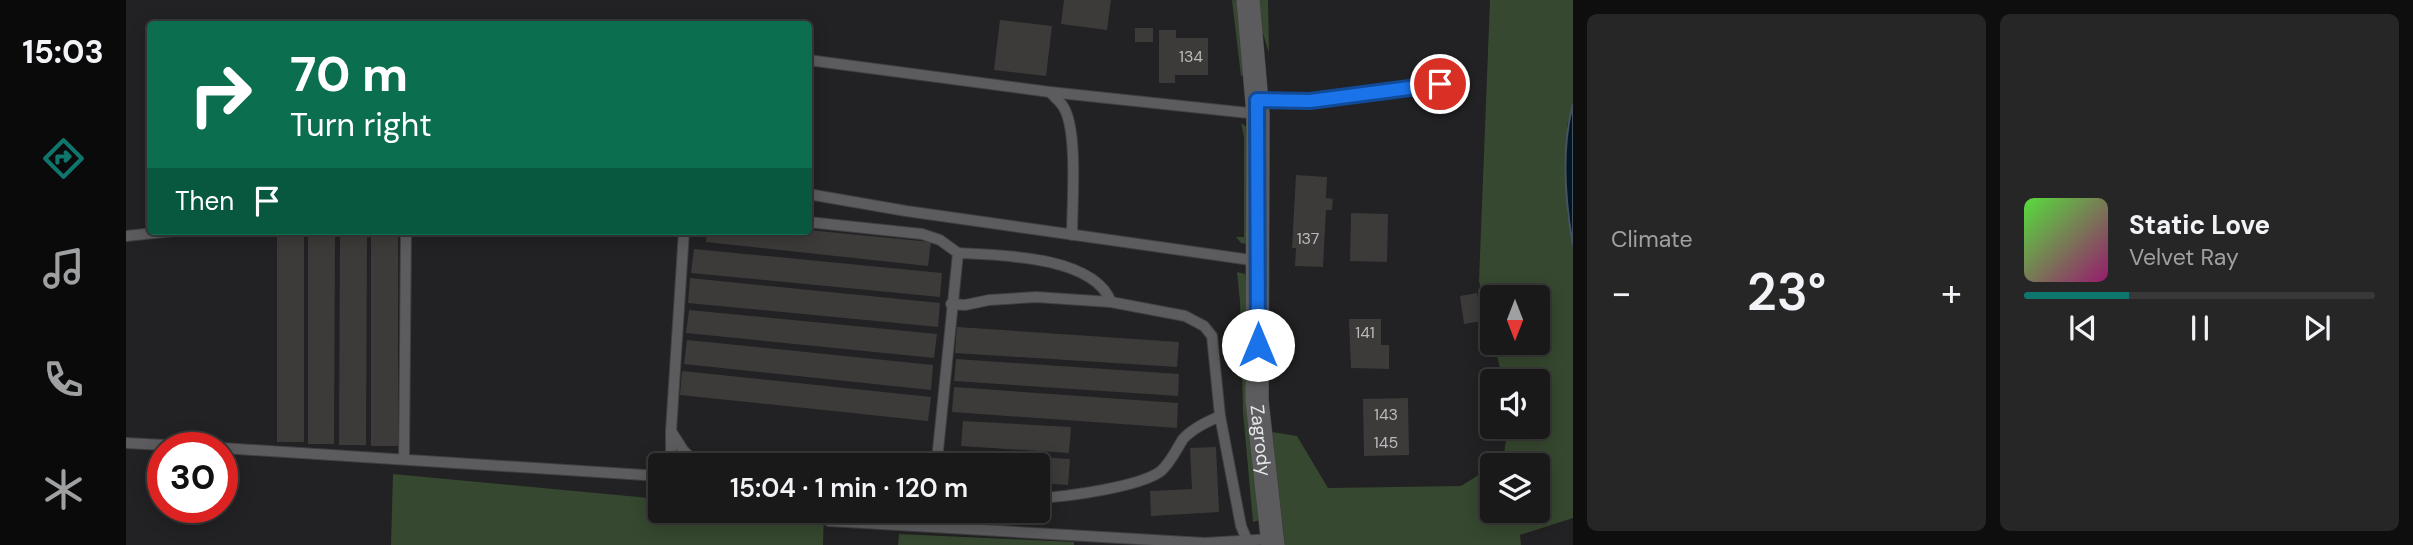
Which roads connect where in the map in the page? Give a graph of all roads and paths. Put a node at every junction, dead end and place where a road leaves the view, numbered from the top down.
1 (1248, 0) edge
2 (812, 61) edge
3 (1440, 84) dead end
4 (1049, 92) junction
5 (1258, 107) junction
6 (812, 195) edge
7 (812, 222) edge
8 (147, 234) edge
9 (406, 235) edge
10 (684, 235) edge
11 (1072, 235) junction
12 (126, 236) edge
13 (958, 253) junction
14 (1258, 261) junction
15 (1111, 302) junction
16 (951, 304) junction
17 (1220, 416) junction
18 (671, 431) junction
19 (126, 443) edge
20 (147, 444) edge
21 (238, 449) edge
22 (671, 453) edge
23 (686, 453) edge
24 (936, 453) edge
25 (404, 459) junction
26 (648, 475) edge
27 (1050, 497) edge
28 (863, 523) edge
29 (1247, 540) junction
30 (1272, 542) edge

1 - 5 street, Zagrody
2 - 4 lane
3 - 5 lane
4 - 5 lane
4 - 11 lane
5 - 14 street, Zagrody
6 - 11 lane
7 - 13 lane
8 - 12 lane
9 - 25 lane
10 - 18 lane
11 - 14 lane
13 - 15 lane
13 - 16 lane
14 - 30 street, Zagrody
15 - 16 lane
15 - 17 lane
16 - 24 lane
17 - 27 lane
17 - 29 lane
18 - 22 lane
18 - 23 lane
19 - 20 lane
21 - 25 lane
25 - 26 lane
28 - 29 lane
29 - 30 lane

